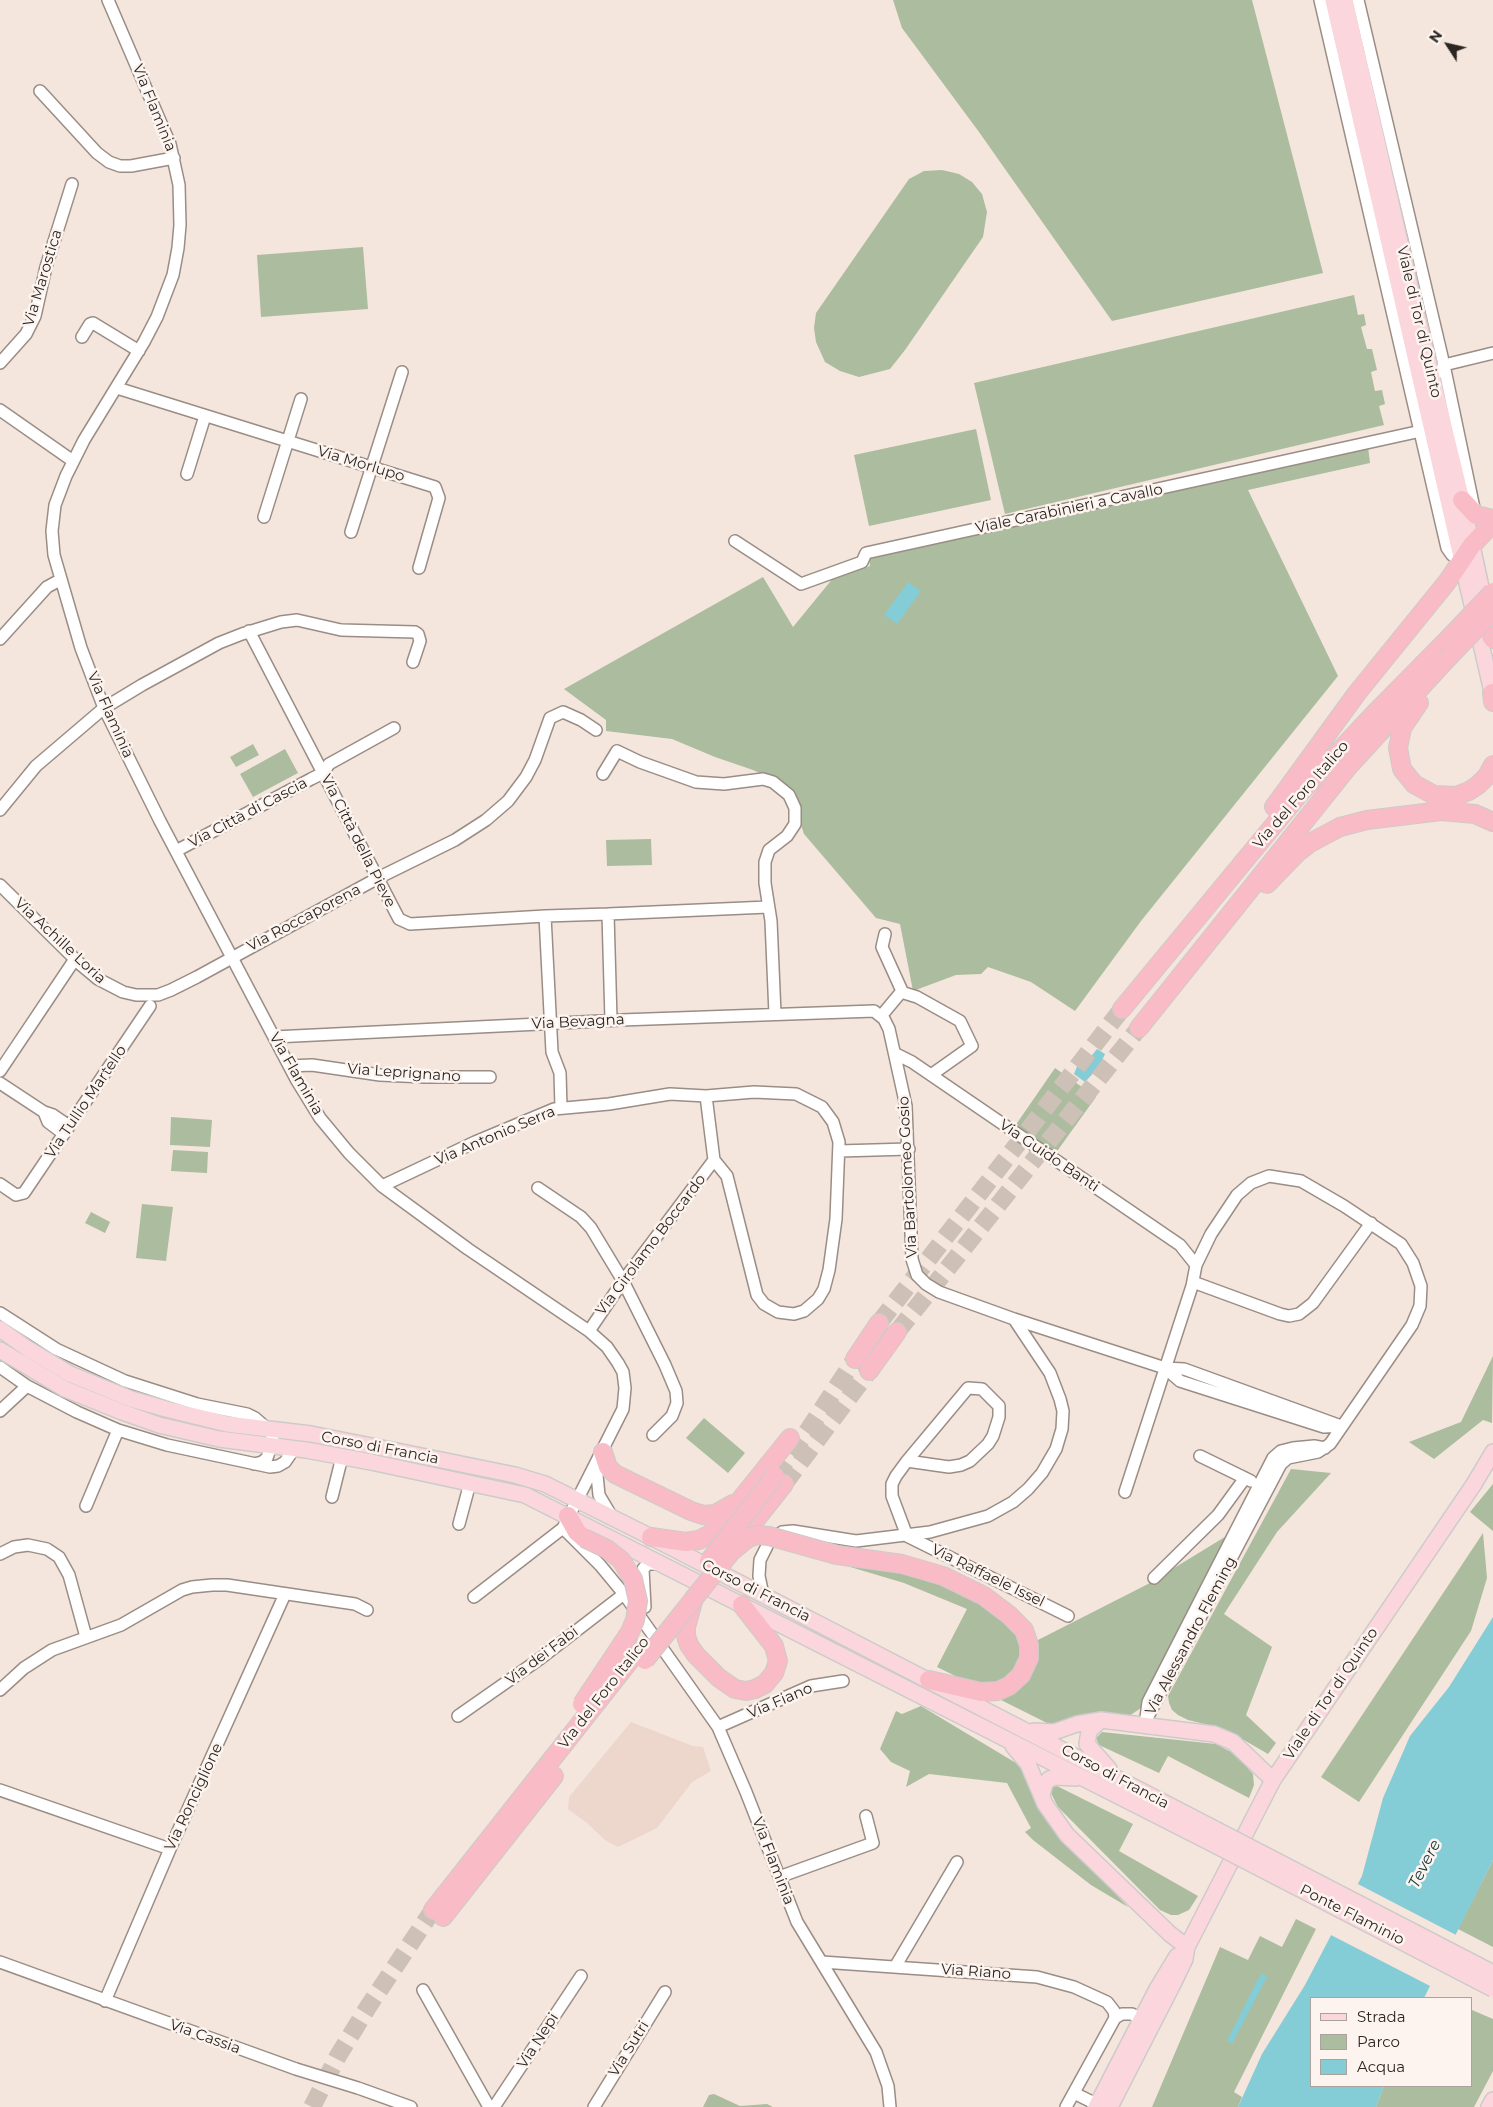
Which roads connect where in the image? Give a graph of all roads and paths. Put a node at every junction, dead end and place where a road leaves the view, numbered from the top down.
1 (108, 0) edge
2 (1320, 0) edge
3 (1333, 0) edge
4 (1345, 0) edge
5 (1358, 0) edge
6 (40, 91) dead end
7 (1367, 150) junction
8 (174, 158) junction
9 (1358, 164) junction
10 (72, 184) dead end
11 (1405, 234) junction
12 (1411, 260) junction
13 (82, 337) dead end
14 (139, 351) junction
15 (1493, 353) edge
16 (0, 363) edge
17 (1444, 365) junction
18 (402, 372) dead end
19 (1434, 384) junction
20 (117, 388) junction
21 (1413, 398) junction
22 (302, 399) dead end
23 (1427, 408) junction
24 (0, 410) edge
25 (205, 416) junction
26 (1421, 432) junction
27 (288, 442) junction
28 (73, 461) junction
29 (372, 468) junction
30 (187, 474) dead end
31 (1467, 478) junction
32 (1462, 500) junction
33 (264, 517) dead end
34 (1487, 519) edge
35 (351, 532) dead end
36 (735, 541) dead end
37 (1472, 545) junction
38 (1461, 561) junction
39 (419, 568) dead end
40 (60, 580) junction
41 (1493, 592) edge
42 (1493, 611) edge
43 (249, 631) junction
44 (0, 639) edge
45 (1492, 639) edge
46 (413, 662) dead end
47 (1444, 662) junction
48 (1493, 695) edge
49 (1493, 702) edge
50 (104, 708) junction
51 (1376, 723) junction
52 (394, 728) dead end
53 (596, 730) dead end
54 (1493, 765) edge
55 (323, 773) junction
56 (603, 774) dead end
57 (0, 810) edge
58 (1493, 822) edge
59 (176, 851) junction
60 (378, 878) junction
61 (0, 886) edge
62 (768, 907) junction
63 (608, 914) junction
64 (1198, 915) junction
65 (545, 916) junction
66 (885, 934) dead end
67 (232, 957) junction
68 (75, 959) junction
69 (1173, 985) junction
70 (901, 992) junction
71 (150, 1006) dead end
72 (1122, 1009) tunnel mouth
73 (775, 1014) junction
74 (882, 1015) junction
75 (611, 1020) junction
76 (550, 1024) junction
77 (1139, 1028) tunnel mouth
78 (274, 1037) junction
79 (896, 1054) junction
80 (289, 1066) junction
81 (0, 1070) edge
82 (931, 1075) junction
83 (490, 1077) dead end
84 (0, 1084) edge
85 (706, 1096) junction
86 (561, 1108) junction
87 (67, 1130) junction
88 (909, 1149) junction
89 (839, 1151) junction
90 (714, 1160) junction
91 (0, 1184) edge
92 (382, 1186) junction
93 (538, 1188) dead end
94 (1371, 1223) junction
95 (1196, 1265) junction
96 (623, 1281) junction
97 (1193, 1282) junction
98 (0, 1313) edge
99 (1014, 1319) junction
100 (879, 1323) tunnel mouth
101 (21, 1327) junction
102 (0, 1330) edge
103 (589, 1331) junction
104 (897, 1332) tunnel mouth
105 (28, 1349) junction
106 (0, 1350) edge
107 (75, 1359) junction
108 (856, 1359) tunnel mouth
109 (20, 1363) junction
110 (0, 1366) edge
111 (59, 1368) junction
112 (1165, 1368) junction
113 (869, 1371) tunnel mouth
114 (55, 1384) junction
115 (28, 1386) junction
116 (0, 1411) edge
117 (77, 1412) junction
118 (1342, 1426) junction
119 (267, 1429) junction
120 (118, 1430) junction
121 (653, 1435) dead end
122 (790, 1438) dead end
123 (272, 1446) junction
124 (1325, 1448) junction
125 (294, 1449) junction
126 (1493, 1452) edge
127 (1200, 1456) dead end
128 (342, 1457) junction
129 (599, 1459) junction
130 (907, 1461) junction
131 (254, 1464) junction
132 (1245, 1478) junction
133 (470, 1483) junction
134 (1259, 1485) junction
135 (1125, 1492) dead end
136 (332, 1497) dead end
137 (742, 1498) junction
138 (576, 1500) junction
139 (86, 1506) dead end
140 (613, 1518) junction
141 (566, 1522) junction
142 (459, 1524) dead end
143 (907, 1536) junction
144 (651, 1537) junction
145 (731, 1552) junction
146 (0, 1554) edge
147 (661, 1564) junction
148 (1154, 1578) dead end
149 (285, 1594) junction
150 (624, 1594) junction
151 (763, 1595) junction
152 (474, 1597) dead end
153 (694, 1598) junction
154 (742, 1605) junction
155 (367, 1610) dead end
156 (1068, 1616) dead end
157 (644, 1621) junction
158 (86, 1637) junction
159 (642, 1654) junction
160 (929, 1680) junction
161 (843, 1681) dead end
162 (0, 1690) edge
163 (458, 1716) dead end
164 (1101, 1720) junction
165 (1144, 1724) junction
166 (718, 1727) junction
167 (1026, 1731) junction
168 (998, 1734) junction
169 (548, 1766) junction
170 (1116, 1777) junction
171 (1083, 1778) junction
172 (1273, 1780) junction
173 (0, 1790) edge
174 (1042, 1795) junction
175 (866, 1816) dead end
176 (1214, 1836) junction
177 (170, 1849) junction
178 (957, 1862) dead end
179 (779, 1878) junction
180 (1188, 1947) junction
181 (0, 1962) edge
182 (822, 1962) junction
183 (895, 1967) junction
184 (1493, 1973) edge
185 (581, 1976) dead end
186 (1493, 1989) edge
187 (423, 1990) dead end
188 (665, 1992) dead end
189 (105, 2001) junction
190 (1115, 2018) junction
191 (1141, 2019) junction
192 (1119, 2090) junction
193 (1074, 2093) junction
194 (1493, 2100) edge
195 (1101, 2106) edge
196 (411, 2107) edge
197 (489, 2107) edge
198 (494, 2107) edge
199 (594, 2107) edge
200 (890, 2107) edge
201 (1066, 2107) edge
202 (1490, 2107) edge

1 - 8 street, Via Flaminia
2 - 9 street, Viale di Tor di Quinto
3 - 7 main road, Viale di Tor di Quinto
4 - 11 main road, Viale di Tor di Quinto
5 - 11 street, Viale di Tor di Quinto
6 - 8 street
7 - 9 street
7 - 23 main road, Viale di Tor di Quinto
8 - 14 street, Via Flaminia
9 - 21 street, Viale di Tor di Quinto
10 - 16 street, Via Marostica
11 - 12 main road, Viale di Tor di Quinto
12 - 17 street, Viale di Tor di Quinto
12 - 19 main road, Viale di Tor di Quinto
13 - 14 street
14 - 20 street, Via Flaminia
15 - 17 street
17 - 19 street
17 - 31 street, Viale di Tor di Quinto
18 - 29 street
19 - 32 main road, Viale di Tor di Quinto
20 - 25 street, Via Morlupo
20 - 28 street, Via Flaminia
21 - 23 street
21 - 26 street, Viale di Tor di Quinto
22 - 27 street
23 - 38 main road, Viale di Tor di Quinto
24 - 28 street
25 - 27 street, Via Morlupo
25 - 30 street
26 - 36 street, Viale Carabinieri a Cavallo
26 - 38 street, Viale di Tor di Quinto
27 - 29 street, Via Morlupo
27 - 33 street
28 - 40 street, Via Flaminia
29 - 35 street
29 - 39 street, Via Morlupo
31 - 32 street
31 - 34 street, Viale di Tor di Quinto
32 - 34 highway
32 - 37 main road, Viale di Tor di Quinto
34 - 37 highway
37 - 38 highway
37 - 45 main road, Viale di Tor di Quinto
38 - 48 main road, Viale di Tor di Quinto
38 - 64 highway
40 - 44 street
40 - 50 street, Via Flaminia
41 - 51 highway, Via del Foro Italico, bridge
42 - 47 highway, Via del Foro Italico, bridge
43 - 46 street
43 - 50 street
43 - 55 street, Via Città della Pieve
47 - 51 highway, Via del Foro Italico
47 - 54 highway
48 - 49 highway
50 - 57 street
50 - 59 street, Via Flaminia
51 - 64 highway, Via del Foro Italico
51 - 69 highway, Via del Foro Italico
52 - 55 street, Via Città di Cascia
53 - 60 street, Via Roccaporena
55 - 59 street, Via Città di Cascia
55 - 60 street, Via Città della Pieve
56 - 62 street
58 - 69 highway
59 - 67 street, Via Flaminia
60 - 65 street, Via Città della Pieve
60 - 67 street, Via Roccaporena
61 - 68 street, Via Achille Loria
62 - 63 street
62 - 73 street
63 - 65 street, Via Città della Pieve
63 - 75 street
64 - 72 highway, Via del Foro Italico
65 - 76 street
66 - 70 street
67 - 68 street, Via Achille Loria
67 - 78 street, Via Flaminia
68 - 81 street
69 - 77 highway, Via del Foro Italico
70 - 74 street
70 - 82 street
71 - 87 street, Via Tullio Martello
73 - 74 street, Via Bevagna
73 - 75 street, Via Bevagna
74 - 79 street, Via Bartolomeo Gosio
75 - 76 street, Via Bevagna
76 - 78 street, Via Bevagna
76 - 86 street
78 - 80 street, Via Flaminia
79 - 82 street, Via Guido Banti
79 - 88 street, Via Bartolomeo Gosio
80 - 83 street, Via Leprignano
80 - 92 street, Via Flaminia
82 - 95 street, Via Guido Banti
84 - 87 street
85 - 86 street, Via Antonio Serra
85 - 89 street, Via Antonio Serra
85 - 90 street
86 - 92 street, Via Antonio Serra
87 - 91 street, Via Tullio Martello
88 - 89 street
88 - 99 street, Via Bartolomeo Gosio
89 - 90 street, Via Antonio Serra
90 - 96 street, Via Girolamo Boccardo
92 - 103 street, Via Flaminia
93 - 96 street
94 - 95 street
94 - 97 street
94 - 118 street
95 - 97 street
96 - 103 street, Via Girolamo Boccardo
96 - 121 street
97 - 112 street
98 - 101 street, Corso di Francia
99 - 112 street
99 - 143 street
100 - 108 highway
101 - 105 street
101 - 107 street, Corso di Francia
102 - 105 main road, Corso di Francia
103 - 129 street, Via Flaminia
104 - 113 highway
105 - 109 main road
105 - 111 main road, Corso di Francia
106 - 109 main road, Corso di Francia
107 - 111 street
107 - 119 street, Corso di Francia
109 - 110 main road, Corso di Francia
109 - 114 main road, Corso di Francia
109 - 115 street
110 - 115 street, Corso di Francia
111 - 114 street
111 - 119 main road, Corso di Francia
112 - 118 street
112 - 135 street
114 - 117 street, Corso di Francia
114 - 123 main road, Corso di Francia
115 - 116 street
115 - 117 street, Corso di Francia
117 - 120 street, Corso di Francia
118 - 124 street
119 - 123 street
119 - 138 main road, Corso di Francia
120 - 131 street, Corso di Francia
120 - 139 street
122 - 137 highway
123 - 125 main road, Corso di Francia
123 - 131 street
124 - 134 street, Via Alessandro Fleming
124 - 165 street, Via Alessandro Fleming
125 - 128 main road, Corso di Francia
125 - 131 street, Corso di Francia
126 - 172 main road, Viale di Tor di Quinto
127 - 132 street
128 - 133 main road, Corso di Francia
128 - 136 street
129 - 137 highway
129 - 138 street, Via Flaminia
129 - 140 street
130 - 130 street
130 - 143 street
132 - 134 street
132 - 148 street
133 - 141 main road, Corso di Francia
133 - 142 street
134 - 165 street, Via Alessandro Fleming
137 - 144 highway
138 - 140 main road, Corso di Francia
138 - 141 street, Via Flaminia
140 - 144 main road, Corso di Francia
141 - 147 main road, Corso di Francia
141 - 150 street, Via Flaminia
141 - 152 street
141 - 169 highway, bridge
143 - 151 street
143 - 156 street, Via Raffaele Issel
144 - 151 main road, Corso di Francia
145 - 153 highway, Via del Foro Italico, bridge
145 - 159 highway, Via del Foro Italico, bridge
145 - 160 highway, bridge
146 - 158 street
147 - 154 main road, Corso di Francia
147 - 157 street
149 - 155 street
149 - 158 street
149 - 177 street, Via Ronciglione
150 - 157 street, Via Flaminia
150 - 163 street, Via dei Fabi
151 - 160 main road, Corso di Francia
153 - 154 highway
153 - 159 highway, Via del Foro Italico, bridge
154 - 168 main road, Corso di Francia
157 - 166 street, Via Flaminia
158 - 162 street
159 - 169 highway, Via del Foro Italico
159 - 169 highway, Via del Foro Italico
160 - 167 main road, Corso di Francia
161 - 166 street, Via Fiano
164 - 165 main road
164 - 167 main road
164 - 170 main road
165 - 172 main road
166 - 179 street, Via Flaminia
167 - 170 main road, Corso di Francia
168 - 171 main road, Corso di Francia
168 - 174 main road
170 - 176 main road, Corso di Francia
171 - 174 main road
171 - 176 main road, Corso di Francia
172 - 180 main road, Viale di Tor di Quinto
173 - 177 street
174 - 180 main road
175 - 179 street
176 - 184 main road, Ponte Flaminio, bridge
176 - 186 main road, Ponte Flaminio, bridge
177 - 189 street, Via Ronciglione
178 - 183 street
179 - 182 street, Via Flaminia
180 - 191 main road, Viale di Tor di Quinto
180 - 192 main road, Viale di Tor di Quinto
181 - 189 street, Via Cassia
182 - 183 street, Via Riano
182 - 200 street, Via Flaminia
183 - 190 street, Via Riano
185 - 198 street, Via Nepi
187 - 197 street
188 - 199 street, Via Sutri
189 - 196 street, Via Cassia, bridge
190 - 191 street
190 - 193 street
191 - 192 street, Viale di Tor di Quinto
191 - 195 main road, Viale di Tor di Quinto
192 - 195 main road, Viale di Tor di Quinto
193 - 195 street
193 - 201 street
194 - 202 main road

